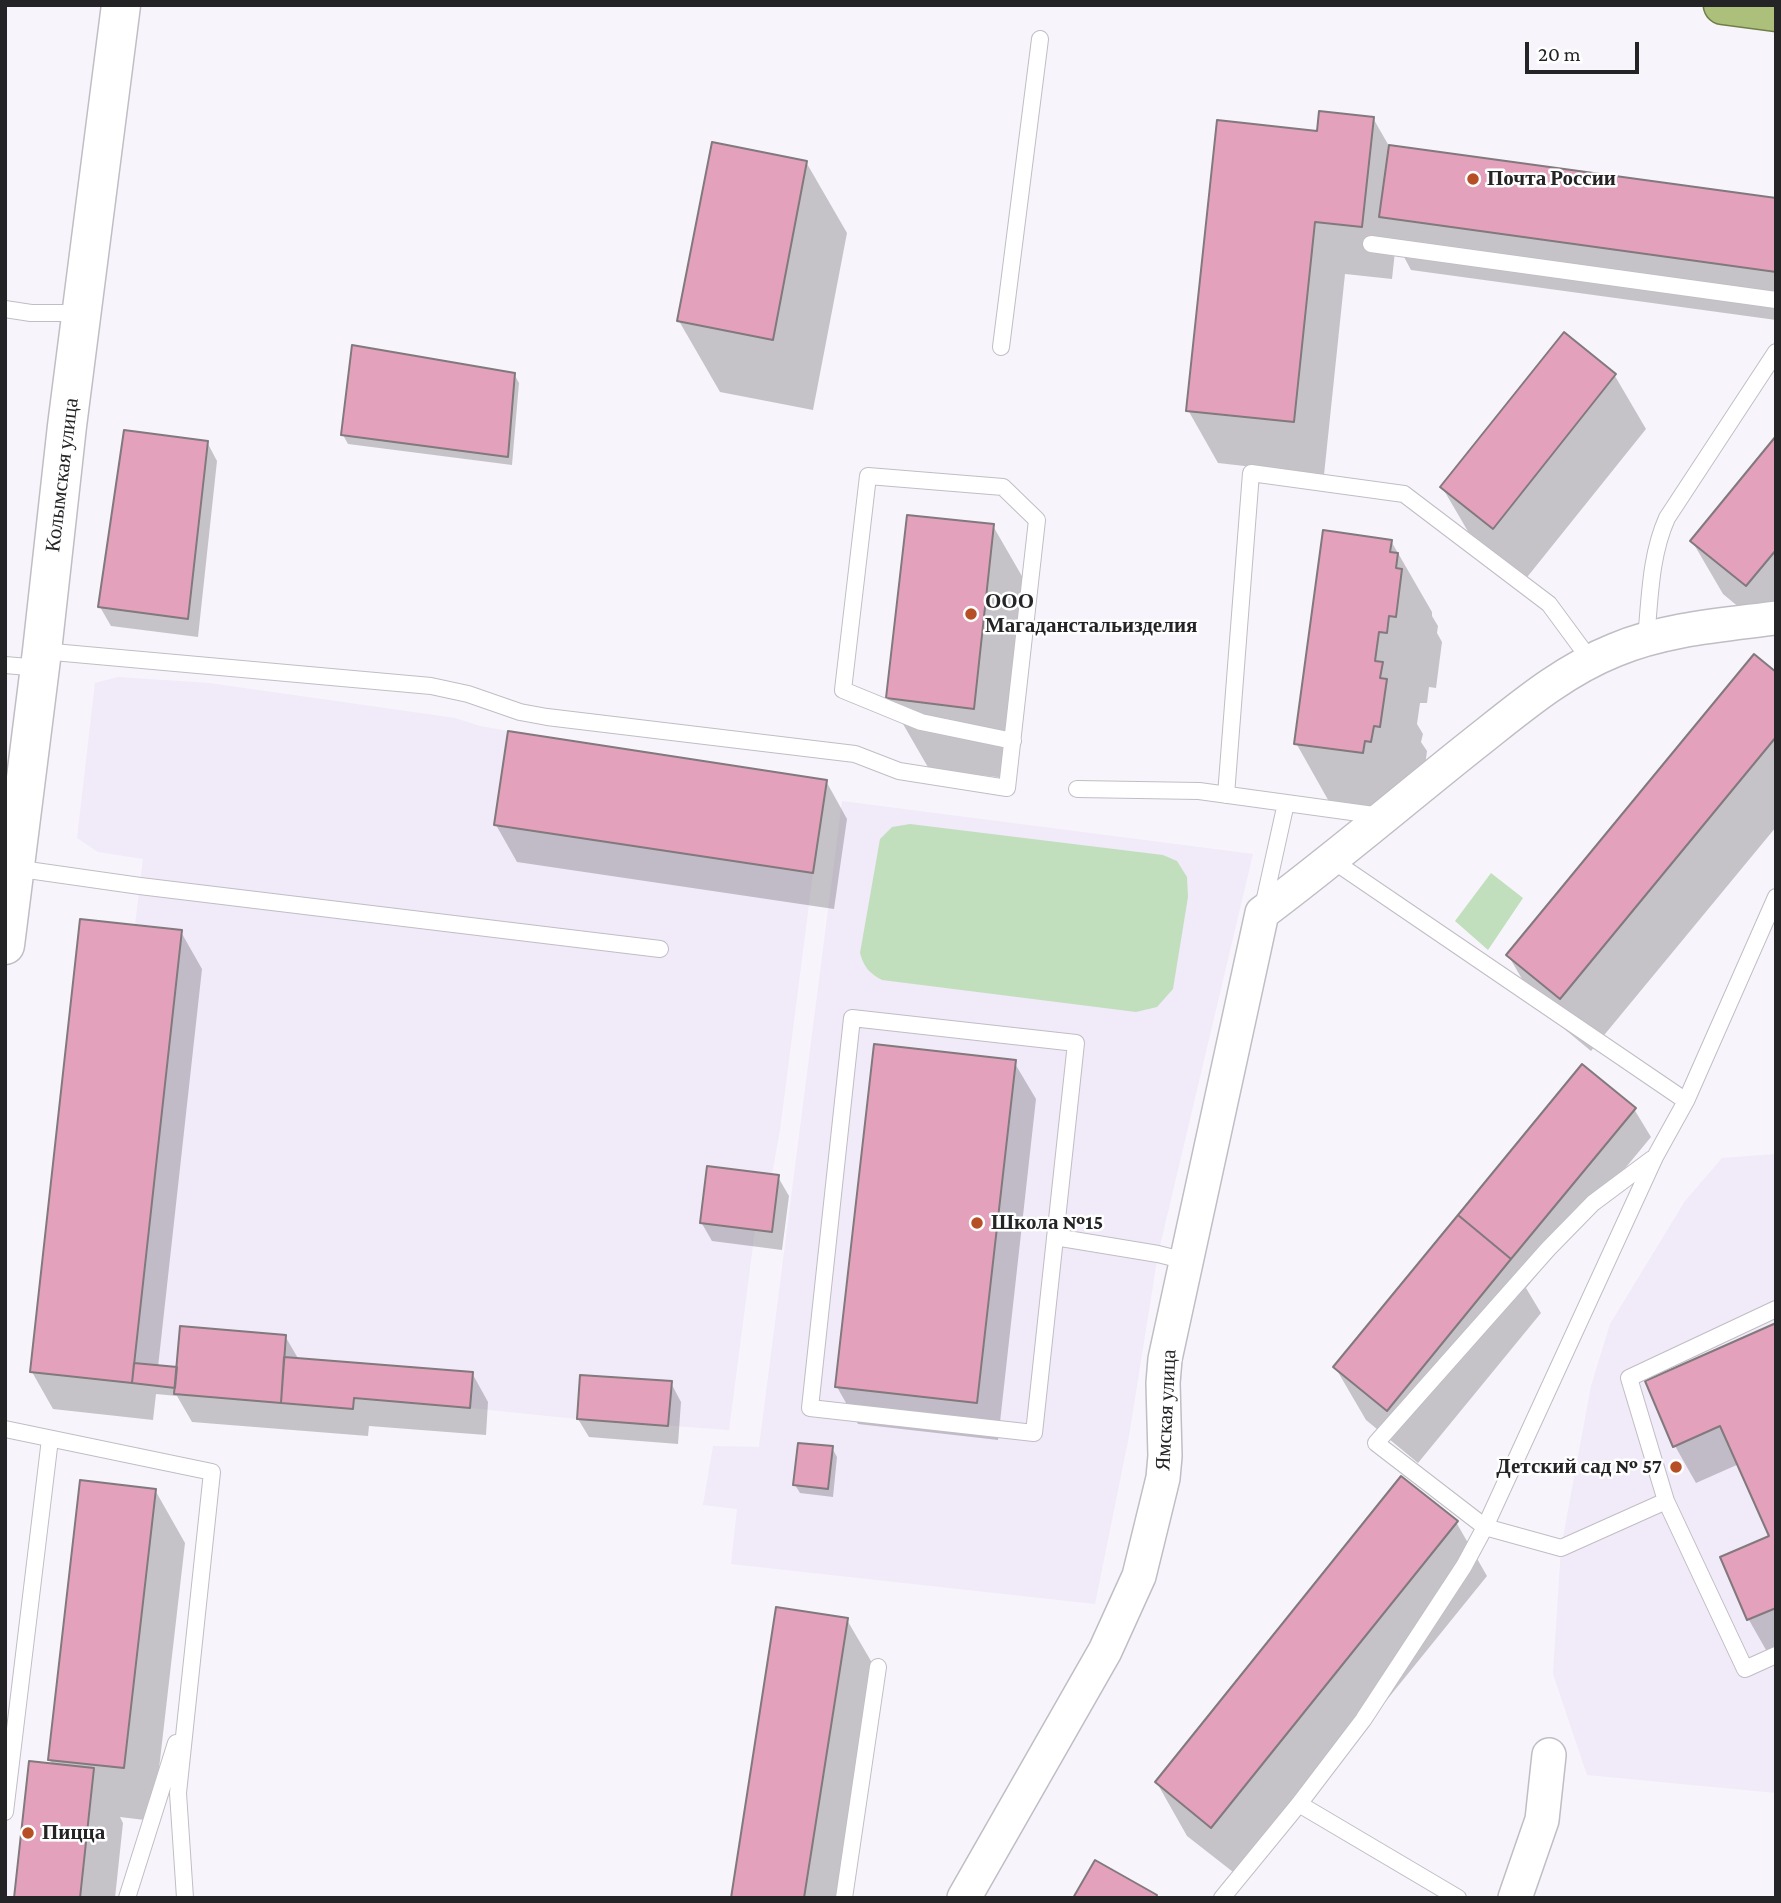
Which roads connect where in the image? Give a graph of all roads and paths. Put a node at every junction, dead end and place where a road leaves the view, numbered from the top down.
1 (121, 5) edge
2 (1723, 5) edge
3 (1776, 12) edge
4 (1040, 39) dead end
5 (1371, 244) dead end
6 (1776, 300) edge
7 (5, 309) edge
8 (81, 313) junction
9 (1001, 347) dead end
10 (1776, 352) edge
11 (1776, 618) edge
12 (1646, 639) junction
13 (1591, 660) junction
14 (29, 661) edge
15 (1013, 741) junction
16 (1077, 789) dead end
17 (1226, 795) junction
18 (1286, 803) junction
19 (1385, 817) junction
20 (1332, 860) junction
21 (14, 867) junction
22 (1776, 897) edge
23 (1262, 913) junction
24 (5, 945) edge
25 (660, 949) dead end
26 (1686, 1101) junction
27 (1655, 1157) junction
28 (1055, 1237) junction
29 (1186, 1261) junction
30 (1776, 1309) edge
31 (5, 1429) edge
32 (50, 1439) junction
33 (1666, 1501) junction
34 (1485, 1527) junction
35 (1776, 1655) edge
36 (878, 1667) dead end
37 (187, 1710) junction
38 (1549, 1755) dead end
39 (1299, 1804) junction
40 (5, 1812) edge
41 (127, 1898) edge
42 (185, 1898) edge
43 (844, 1898) edge
44 (964, 1898) edge
45 (1222, 1898) edge
46 (1458, 1898) edge
47 (1515, 1898) edge

1 - 8 street, Колымская улица
2 - 3 highway
4 - 9 lane
5 - 6 lane
7 - 8 lane
8 - 14 street, Колымская улица
10 - 12 lane
11 - 12 street
12 - 13 street
13 - 17 lane
13 - 19 street
14 - 15 lane
14 - 21 street, Колымская улица
15 - 15 lane
16 - 17 lane
17 - 18 lane
18 - 19 lane
18 - 23 lane, Ямская улица
19 - 20 street
20 - 23 street
20 - 26 lane
21 - 24 street, Колымская улица
21 - 25 lane
22 - 26 lane
23 - 29 street, Ямская улица
26 - 27 lane
27 - 34 lane
27 - 34 lane
28 - 28 lane
28 - 29 lane
29 - 44 street, Ямская улица
30 - 33 lane
31 - 32 lane
32 - 37 lane
32 - 40 lane
33 - 34 lane
33 - 35 lane
34 - 39 lane
36 - 43 lane
37 - 41 lane
37 - 42 lane
38 - 47 street
39 - 45 lane
39 - 46 lane

